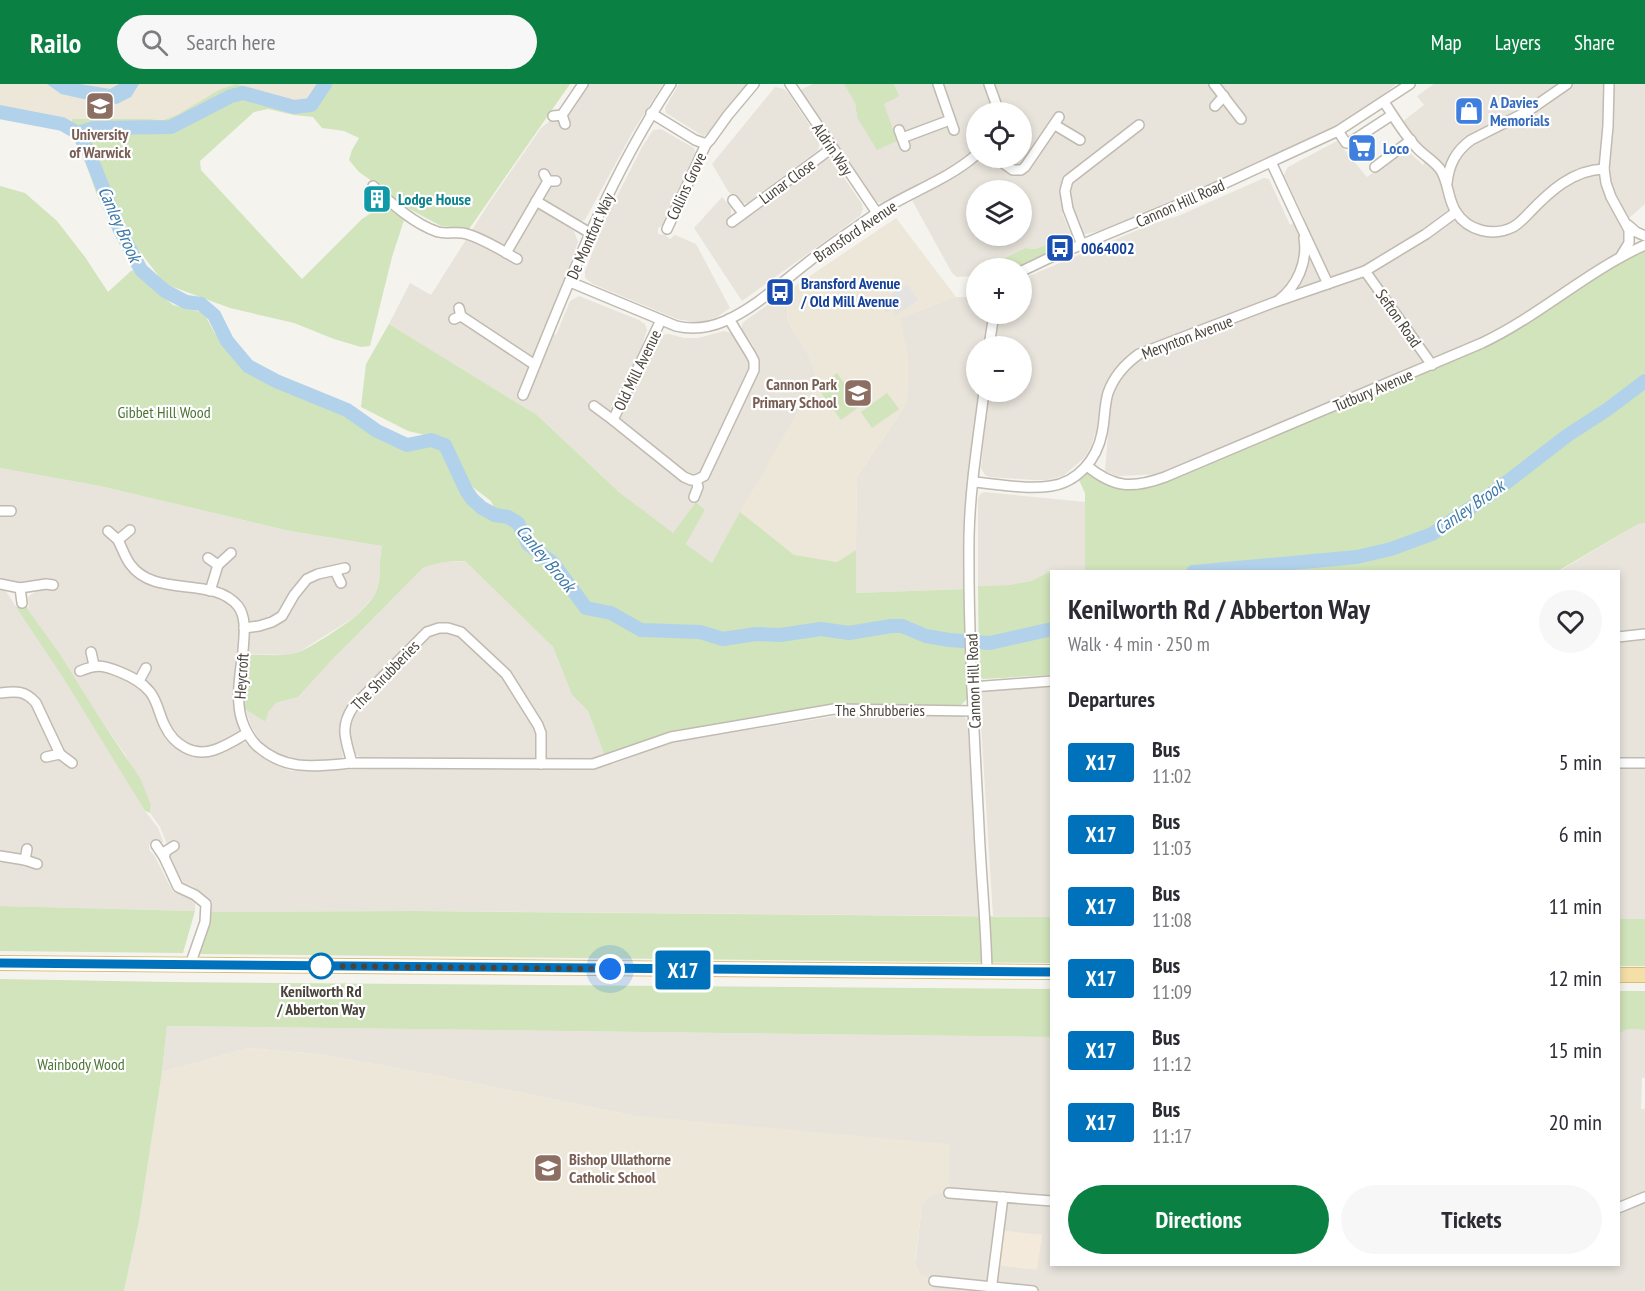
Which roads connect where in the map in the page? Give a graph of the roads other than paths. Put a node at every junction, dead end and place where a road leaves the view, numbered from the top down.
1 (583, 84) edge
2 (671, 84) edge
3 (754, 84) edge
4 (790, 84) edge
5 (938, 84) edge
6 (989, 84) edge
7 (1214, 84) edge
8 (1410, 84) edge
9 (1567, 84) edge
10 (1609, 84) edge
11 (1224, 96) junction
12 (995, 102) edge
13 (1384, 102) junction
14 (1215, 106) dead end
15 (651, 114) junction
16 (1392, 115) junction
17 (560, 118) dead end
18 (1241, 119) dead end
19 (1139, 125) dead end
20 (1338, 131) junction
21 (902, 138) dead end
22 (1080, 140) dead end
23 (1411, 141) junction
24 (706, 144) junction
25 (832, 148) junction
26 (1032, 157) edge
27 (1454, 158) junction
28 (1433, 161) junction
29 (1272, 162) junction
30 (966, 163) edge
31 (1375, 167) dead end
32 (1009, 168) edge
33 (1024, 168) edge
34 (1604, 169) junction
35 (549, 179) dead end
36 (1447, 183) junction
37 (373, 186) dead end
38 (733, 200) dead end
39 (536, 201) junction
40 (1456, 212) junction
41 (742, 213) junction
42 (877, 213) junction
43 (732, 222) dead end
44 (1301, 224) junction
45 (1628, 225) junction
46 (666, 232) dead end
47 (590, 233) junction
48 (1645, 236) edge
49 (1082, 245) junction
50 (1645, 245) edge
51 (506, 253) junction
52 (1620, 257) junction
53 (517, 259) dead end
54 (1032, 267) edge
55 (1365, 271) junction
56 (570, 282) junction
57 (1328, 284) junction
58 (1275, 302) junction
59 (458, 314) dead end
60 (729, 319) junction
61 (661, 320) junction
62 (536, 365) junction
63 (1432, 365) junction
64 (523, 395) dead end
65 (983, 402) edge
66 (594, 406) dead end
67 (613, 420) junction
68 (1087, 466) junction
69 (696, 480) junction
70 (973, 482) junction
71 (694, 497) dead end
72 (0, 511) edge
73 (11, 511) dead end
74 (130, 530) dead end
75 (108, 531) dead end
76 (118, 540) junction
77 (231, 553) dead end
78 (208, 558) dead end
79 (218, 565) junction
80 (0, 584) edge
81 (341, 584) dead end
82 (52, 585) dead end
83 (20, 588) junction
84 (210, 591) junction
85 (22, 603) dead end
86 (244, 628) junction
87 (1645, 634) edge
88 (1620, 637) edge
89 (91, 652) dead end
90 (94, 665) junction
91 (146, 668) dead end
92 (80, 671) dead end
93 (139, 681) junction
94 (1050, 681) edge
95 (972, 687) junction
96 (0, 693) edge
97 (974, 711) junction
98 (247, 733) junction
99 (60, 754) junction
100 (46, 757) dead end
101 (352, 763) junction
102 (1620, 763) edge
103 (1645, 763) edge
104 (72, 764) dead end
105 (541, 764) junction
106 (156, 845) dead end
107 (174, 846) dead end
108 (27, 849) dead end
109 (0, 856) edge
110 (164, 857) junction
111 (26, 860) junction
112 (37, 864) dead end
113 (0, 963) edge
114 (190, 965) junction
115 (987, 972) junction
116 (1050, 972) edge
117 (1620, 975) edge
118 (1645, 975) edge
119 (949, 1193) dead end
120 (1004, 1197) junction
121 (1645, 1197) edge
122 (1050, 1201) edge
123 (1620, 1207) edge
124 (934, 1281) dead end
125 (991, 1289) edge
126 (1033, 1291) edge

1 - 17 street
2 - 15 street, De Montfort Way
3 - 24 street
4 - 25 street, Aldrin Way
5 - 21 street
6 - 12 street
7 - 11 street
8 - 13 street, Cannon Hill Road
9 - 27 street
10 - 34 street
11 - 14 street
11 - 18 street
13 - 16 street
13 - 20 street, Cannon Hill Road
15 - 24 street
15 - 47 street, De Montfort Way
16 - 20 street
16 - 23 street
19 - 49 street
20 - 29 street, Cannon Hill Road
22 - 26 street
23 - 28 street
23 - 31 street
24 - 46 street, Collins Grove
25 - 41 street, Lunar Close
25 - 42 street, Aldrin Way
27 - 28 street
27 - 36 street
28 - 36 street
29 - 44 street
29 - 49 street, Cannon Hill Road
30 - 42 street, Bransford Avenue
32 - 33 street
34 - 40 street
34 - 45 street
35 - 39 street
36 - 40 street
37 - 51 street
38 - 41 street, Lunar Close
39 - 47 street
39 - 51 street
40 - 55 street, Merynton Avenue
41 - 43 street, Lunar Close
42 - 60 street, Bransford Avenue
44 - 57 street
44 - 58 street
45 - 48 street
45 - 52 street
47 - 56 street, De Montfort Way
49 - 54 street, Cannon Hill Road
50 - 52 street, Tutbury Avenue
51 - 53 street
52 - 63 street, Tutbury Avenue
55 - 57 street, Merynton Avenue
55 - 63 street, Sefton Road
56 - 61 street, Bransford Avenue
56 - 62 street, De Montfort Way
57 - 58 street, Merynton Avenue
58 - 68 street, Merynton Avenue
59 - 62 street
60 - 61 street, Bransford Avenue
60 - 69 street
61 - 67 street, Old Mill Avenue
62 - 64 street, De Montfort Way
63 - 68 street, Tutbury Avenue
65 - 70 street, Cannon Hill Road
66 - 67 street, Old Mill Avenue
67 - 69 street, Old Mill Avenue
68 - 70 street
69 - 71 street
70 - 95 street, Cannon Hill Road
72 - 73 street
74 - 76 street
75 - 76 street, Heycroft
76 - 84 street, Heycroft
77 - 79 street
78 - 79 street
79 - 84 street
80 - 83 street
81 - 86 street
82 - 83 street
83 - 85 street
84 - 86 street, Heycroft
86 - 98 street, Heycroft
87 - 88 street
89 - 90 street
90 - 92 street
90 - 93 street
91 - 93 street
93 - 98 street
94 - 95 street
95 - 97 street, Cannon Hill Road
96 - 99 street
97 - 105 street, The Shrubberies
97 - 115 street, Cannon Hill Road
98 - 101 street, Heycroft
99 - 100 street
99 - 104 street
101 - 105 street, The Shrubberies
101 - 105 street, The Shrubberies
102 - 103 street
106 - 110 street
107 - 110 street
108 - 111 street
109 - 111 street
110 - 114 street
111 - 112 street
113 - 114 main road
114 - 115 main road
115 - 116 main road
117 - 118 main road
119 - 120 street
120 - 122 street
120 - 125 street
121 - 123 street
124 - 125 street
125 - 126 street

